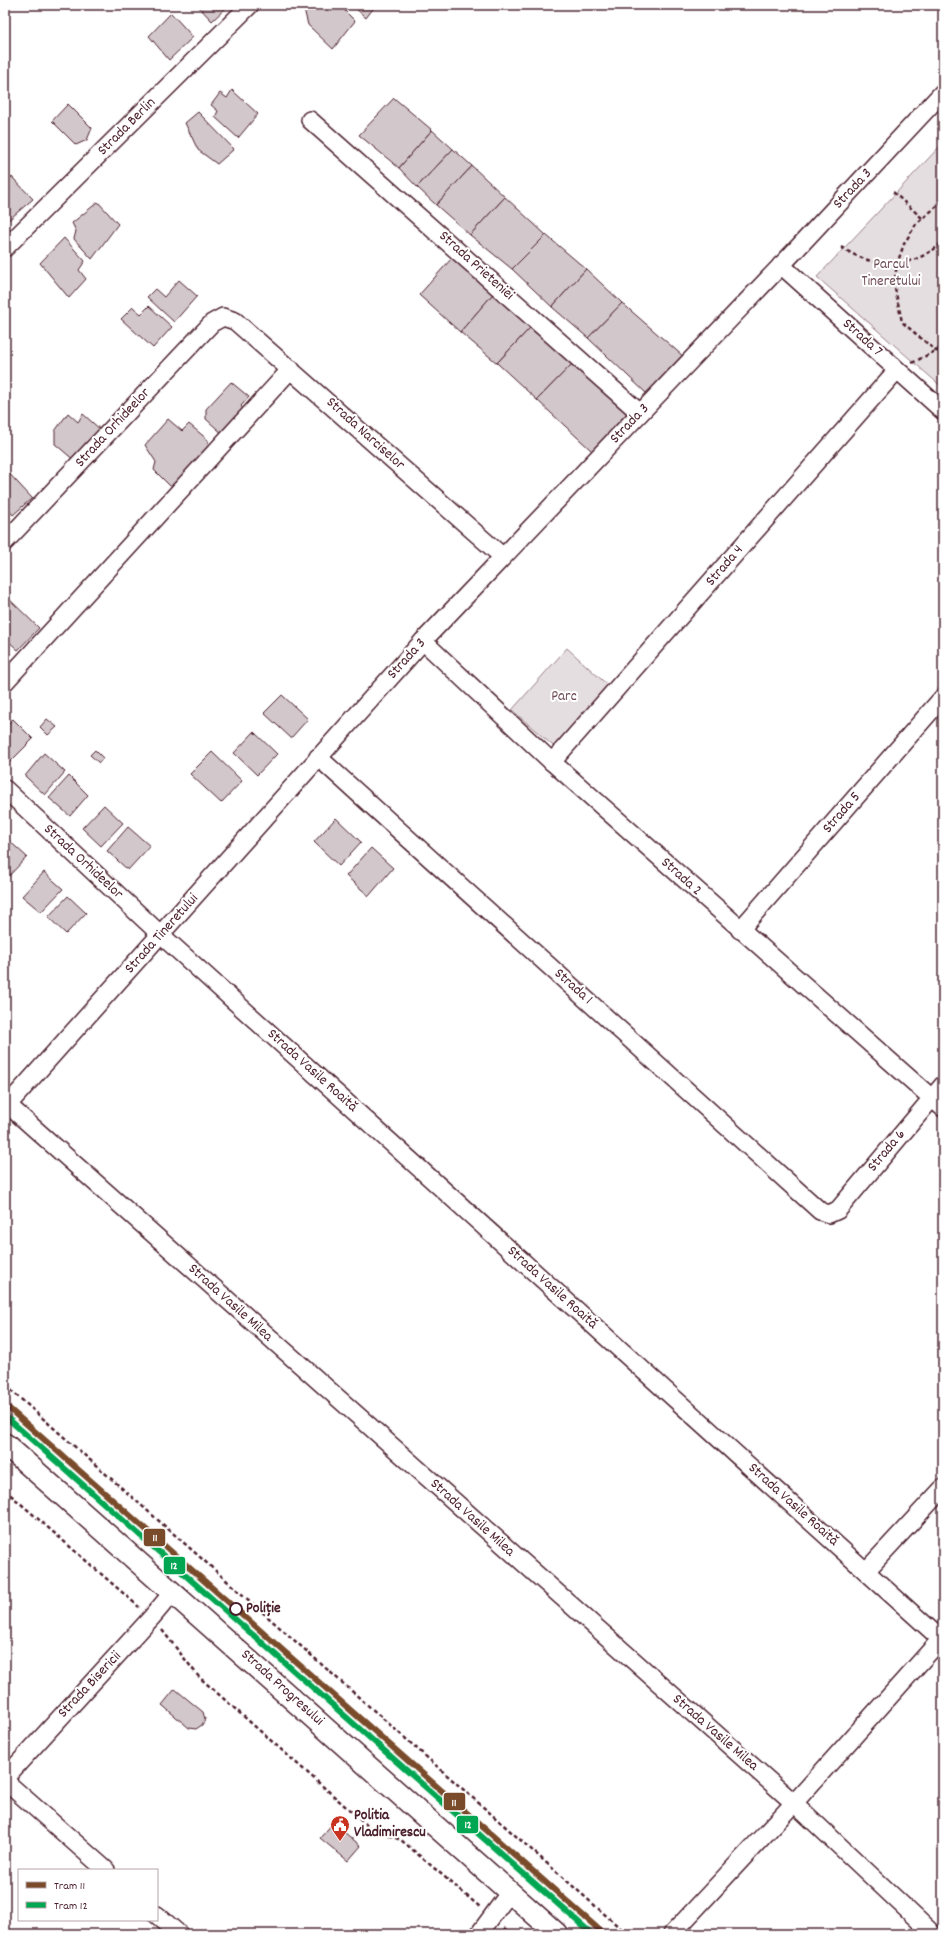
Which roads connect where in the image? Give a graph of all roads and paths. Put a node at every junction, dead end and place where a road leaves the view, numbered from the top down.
1 (250, 5) edge
2 (943, 92) edge
3 (310, 120) dead end
4 (893, 192) dead end
5 (943, 201) edge
6 (922, 218) junction
7 (943, 242) edge
8 (841, 247) dead end
9 (5, 248) edge
10 (897, 264) junction
11 (781, 265) junction
12 (223, 317) joint
13 (943, 347) edge
14 (936, 351) junction
15 (943, 352) edge
16 (291, 369) junction
17 (897, 370) junction
18 (943, 411) edge
19 (640, 413) junction
20 (5, 542) edge
21 (503, 557) junction
22 (423, 641) junction
23 (5, 682) edge
24 (943, 697) edge
25 (318, 757) junction
26 (552, 762) junction
27 (5, 789) edge
28 (740, 930) junction
29 (161, 935) junction
30 (939, 1097) edge
31 (6, 1107) edge
32 (829, 1214) joint
33 (5, 1385) edge
34 (5, 1444) edge
35 (943, 1488) edge
36 (5, 1490) edge
37 (866, 1572) junction
38 (173, 1592) junction
39 (152, 1617) junction
40 (942, 1640) edge
41 (5, 1778) edge
42 (5, 1781) edge
43 (794, 1802) junction
44 (105, 1869) edge
45 (510, 1892) junction
46 (158, 1916) edge
47 (491, 1916) junction
48 (179, 1934) edge
49 (479, 1934) edge
50 (511, 1934) edge
51 (557, 1934) edge
52 (627, 1934) edge
53 (672, 1934) edge
54 (933, 1934) edge

1 - 9 street, Strada Berlin
2 - 11 street, Strada 3
3 - 19 street, Strada Prieteniei
4 - 6 path
5 - 6 path
6 - 10 path
7 - 10 path
8 - 10 path
10 - 14 path
11 - 17 street, Strada 7
11 - 19 street, Strada 3
12 - 16 street, Strada Narciselor
12 - 20 street, Strada Orhideelor
13 - 14 path
14 - 15 path
14 - 17 path
16 - 21 street, Strada Narciselor
16 - 23 street
17 - 18 street, Strada 7
17 - 26 street, Strada 4
19 - 21 street, Strada 3
21 - 22 street, Strada 3
22 - 25 street, Strada 3
22 - 26 street, Strada 2
24 - 28 street, Strada 5
25 - 29 street, Strada Tineretului
25 - 32 street, Strada 1
26 - 28 street, Strada 2
27 - 29 street, Strada Orhideelor
28 - 30 street, Strada 2
29 - 31 street, Strada Tineretului
29 - 37 street, Strada Vasile Roaită
30 - 32 street, Strada 6
31 - 43 street, Strada Vasile Milea
33 - 52 path
34 - 38 main road, Strada Progresului
35 - 37 street
36 - 39 path
37 - 40 street, Strada Vasile Roaită
38 - 39 street, Strada Bisericii
38 - 45 main road, Strada Progresului
39 - 41 street, Strada Bisericii
39 - 47 path
40 - 43 street
42 - 44 street
43 - 53 street
43 - 54 street, Strada Vasile Milea
45 - 47 street
45 - 51 main road, Strada Progresului
46 - 48 street
47 - 49 street
47 - 50 path

